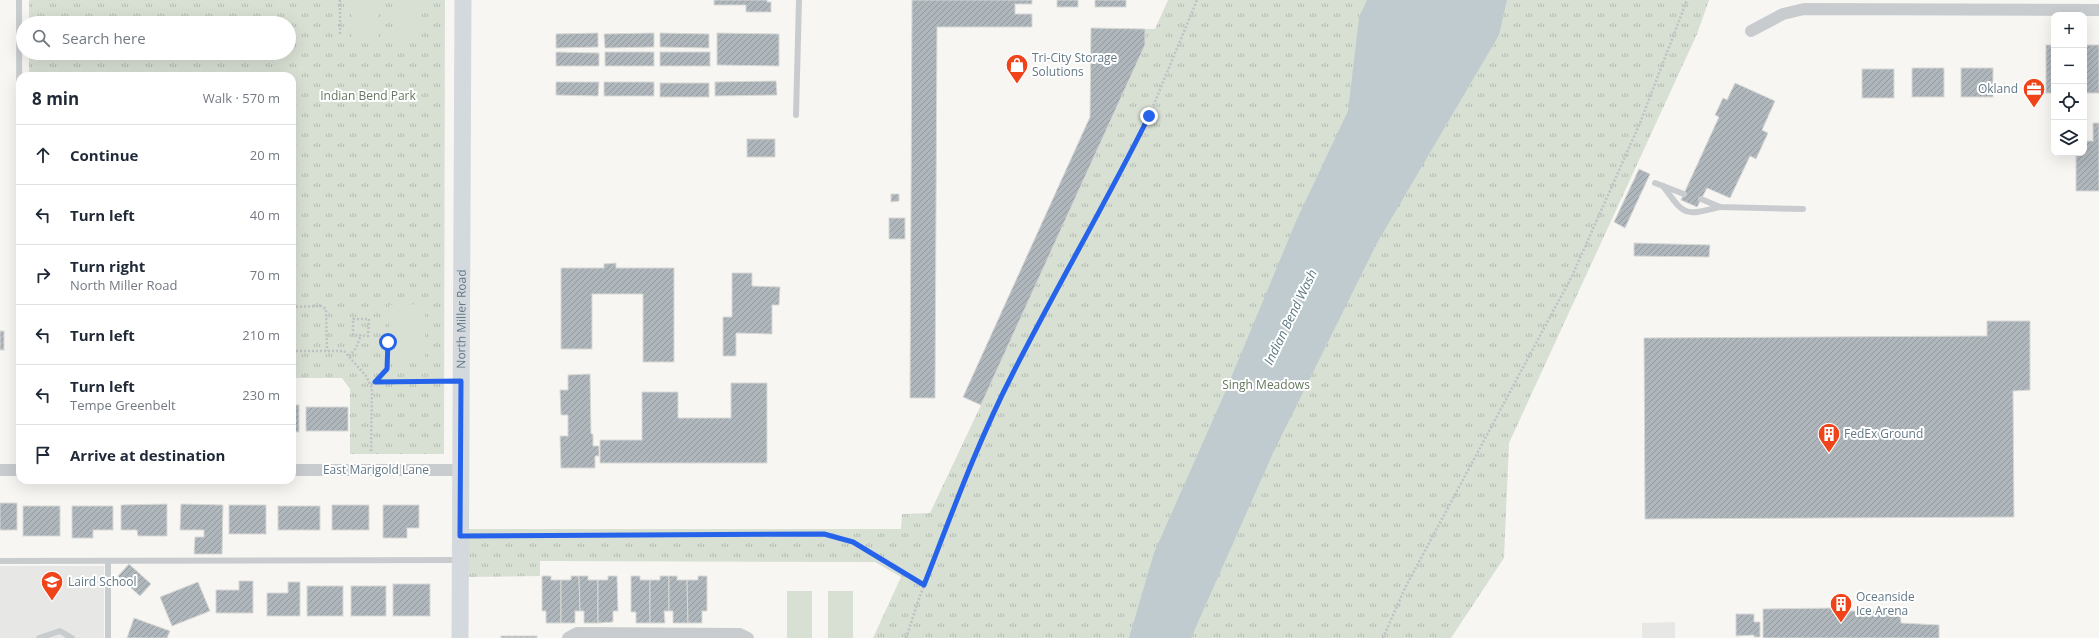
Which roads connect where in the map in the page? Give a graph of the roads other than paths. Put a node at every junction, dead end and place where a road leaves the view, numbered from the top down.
1 (19, 0) edge
2 (463, 0) edge
3 (798, 0) edge
4 (2099, 10) edge
5 (19, 16) edge
6 (1751, 31) dead end
7 (19, 60) edge
8 (19, 72) edge
9 (796, 115) dead end
10 (1655, 183) dead end
11 (1663, 186) junction
12 (1684, 194) dead end
13 (1701, 200) dead end
14 (1720, 207) junction
15 (1803, 209) dead end
16 (0, 470) edge
17 (16, 470) edge
18 (296, 470) edge
19 (460, 470) junction
20 (460, 560) junction
21 (0, 561) edge
22 (108, 561) junction
23 (39, 638) edge
24 (72, 638) edge
25 (108, 638) edge
26 (460, 638) edge
27 (568, 638) edge
28 (748, 638) edge

1 - 5 lane
2 - 19 street, North Miller Road
3 - 9 lane
4 - 6 street
7 - 8 lane
10 - 11 lane
11 - 12 lane
11 - 14 lane
13 - 14 lane
14 - 15 lane
16 - 17 street
18 - 19 street, East Marigold Lane
19 - 20 street, North Miller Road
20 - 22 lane
20 - 26 street, North Miller Road
21 - 22 lane
22 - 25 lane
23 - 24 lane
27 - 28 street

